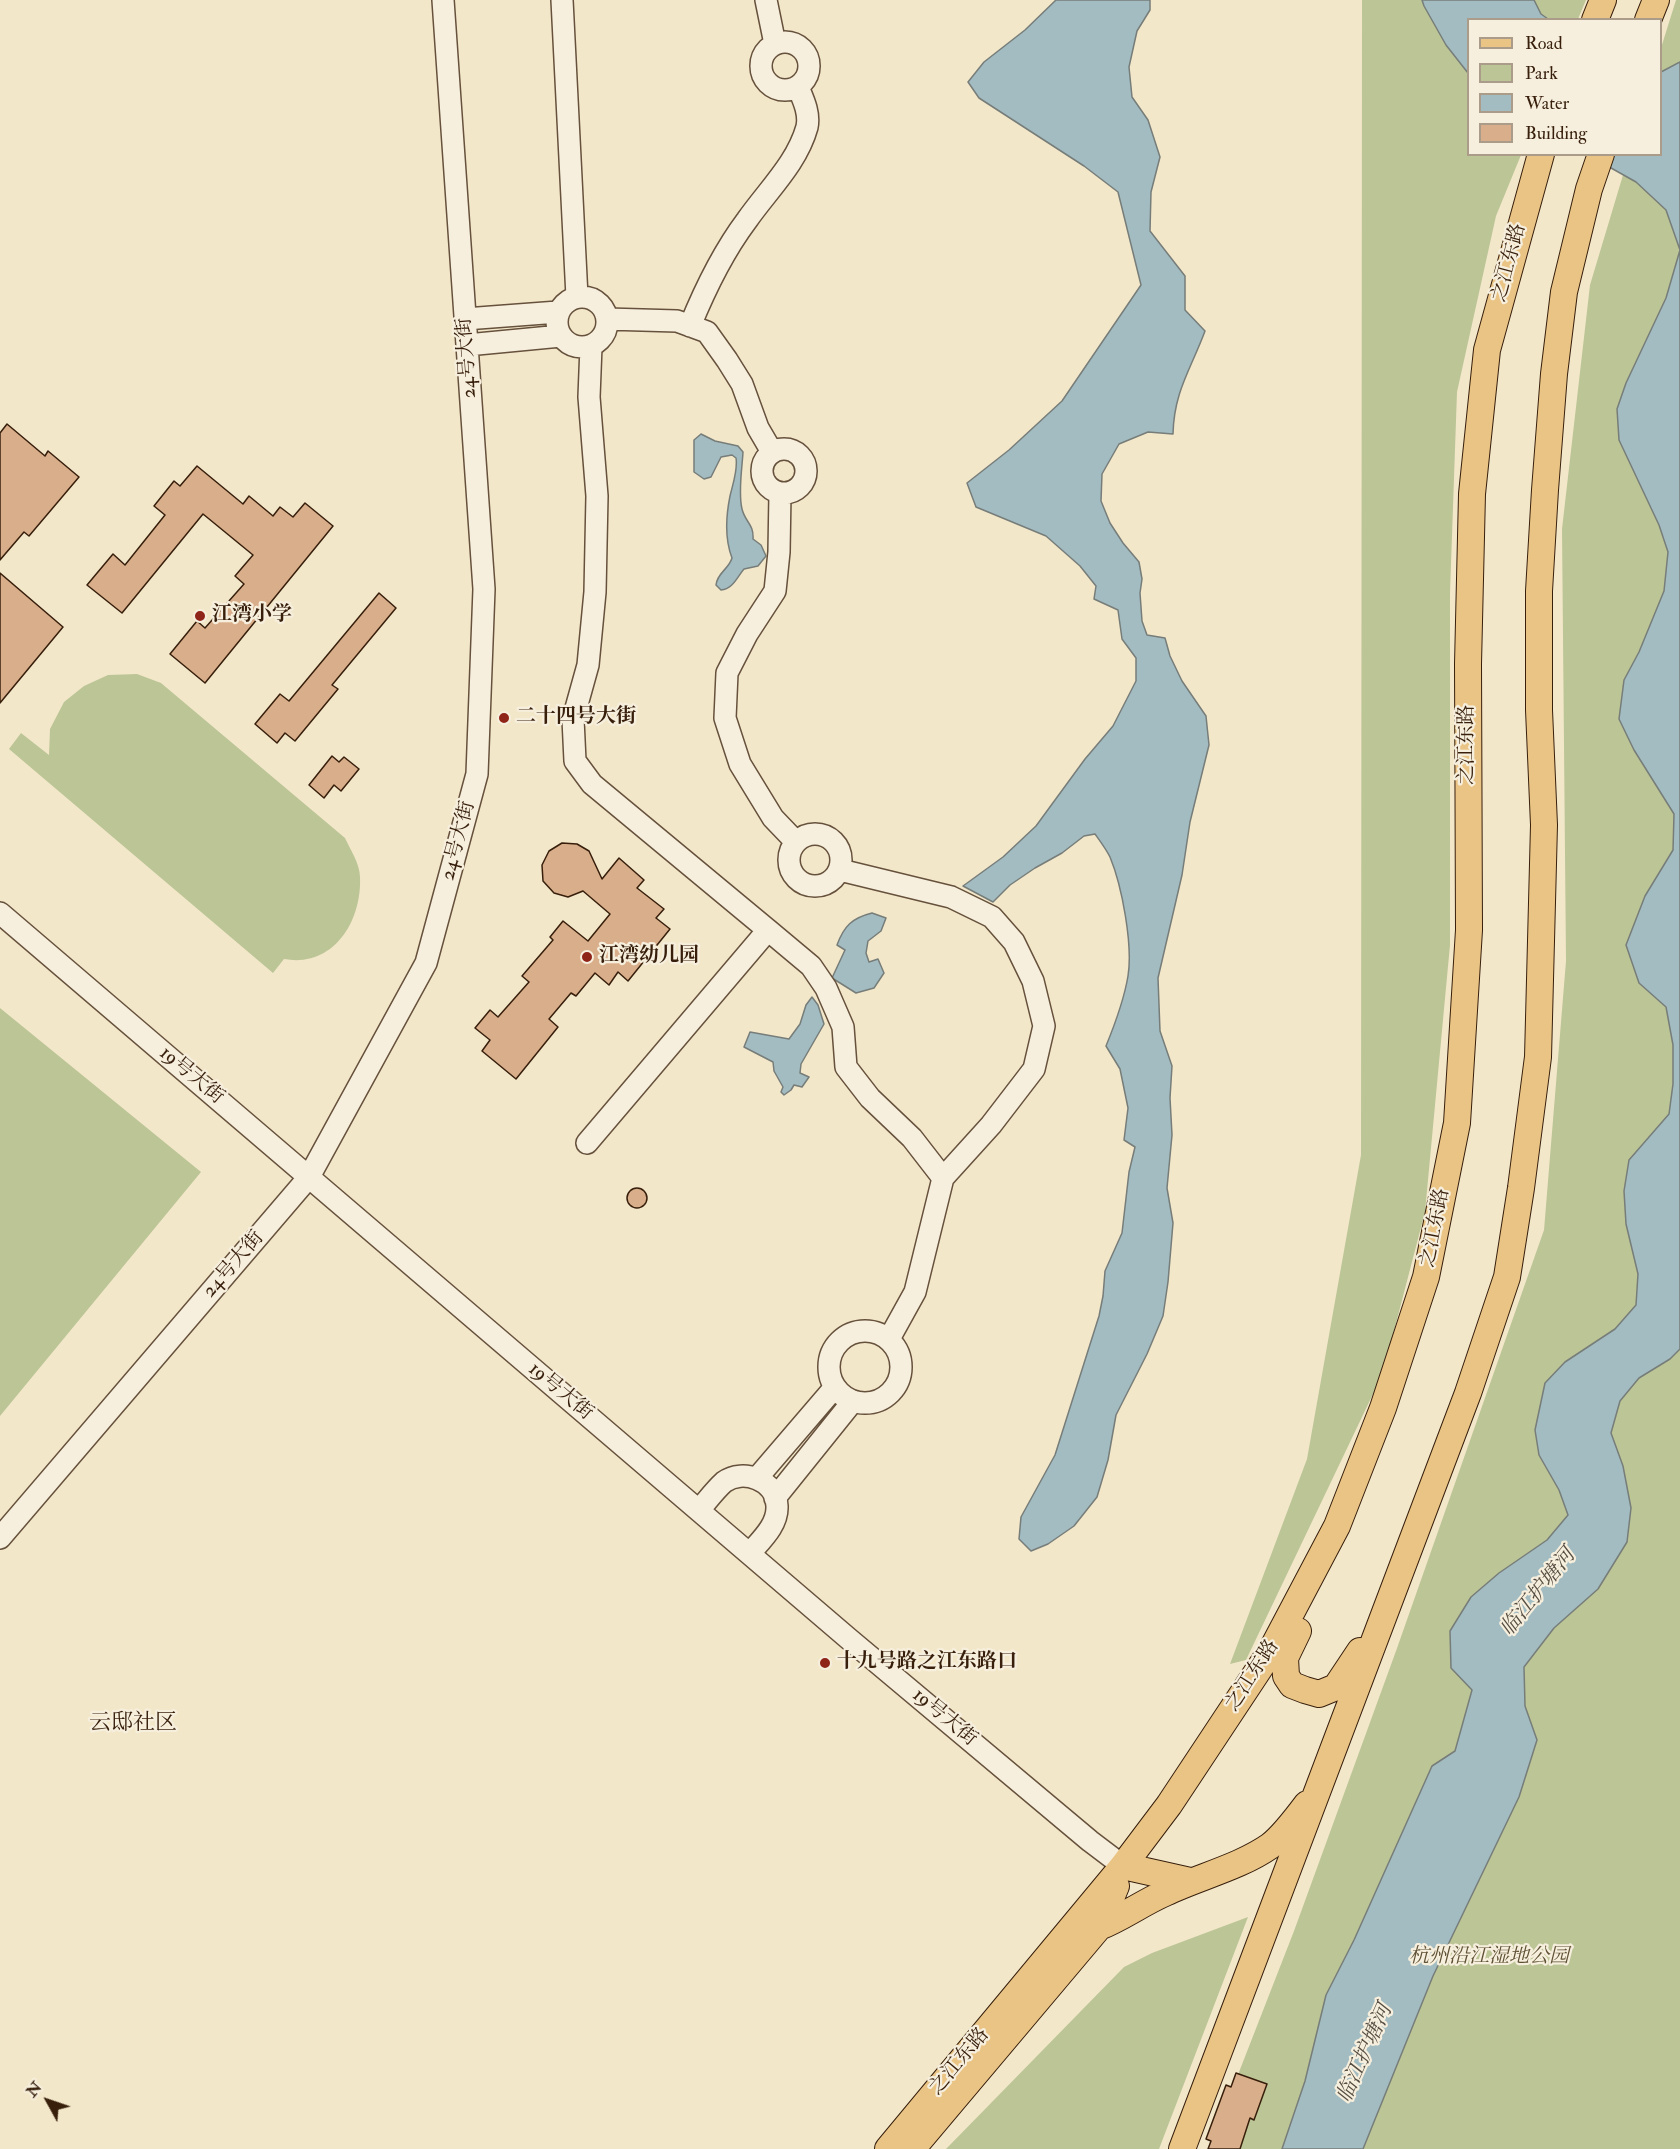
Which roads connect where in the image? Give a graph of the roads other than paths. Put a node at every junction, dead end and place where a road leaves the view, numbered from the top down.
1 (443, 0) edge
2 (562, 0) edge
3 (766, 0) edge
4 (1656, 0) edge
5 (1649, 18) edge
6 (775, 44) junction
7 (798, 87) junction
8 (1600, 156) edge
9 (1539, 159) edge
10 (577, 297) junction
11 (558, 312) junction
12 (465, 319) junction
13 (607, 319) junction
14 (690, 326) junction
15 (561, 336) junction
16 (467, 345) junction
17 (591, 346) junction
18 (772, 452) junction
19 (780, 493) junction
20 (796, 842) junction
21 (840, 870) junction
22 (0, 913) edge
23 (768, 930) junction
24 (587, 1143) dead end
25 (309, 1177) junction
26 (943, 1178) junction
27 (889, 1339) junction
28 (835, 1387) junction
29 (853, 1401) junction
30 (757, 1478) junction
31 (1351, 1490) junction
32 (775, 1498) junction
33 (699, 1510) junction
34 (0, 1538) edge
35 (750, 1553) junction
36 (1385, 1613) junction
37 (1321, 1783) junction
38 (1124, 1866) junction
39 (1190, 1881) junction
40 (1099, 1928) junction
41 (888, 2149) edge
42 (912, 2149) edge
43 (1182, 2149) edge

1 - 12 street, 24号大街
2 - 10 street
3 - 6 street
4 - 5 main road
6 - 7 street
6 - 7 street
7 - 14 street
8 - 36 main road
9 - 31 main road, 之江东路
10 - 11 street
10 - 13 street
11 - 12 street
11 - 15 street
12 - 16 street, 24号大街
13 - 14 street
13 - 17 street
14 - 18 street
15 - 16 street
15 - 17 street
16 - 25 street, 24号大街
17 - 23 street
18 - 19 street
18 - 19 street
19 - 20 street
20 - 21 street
20 - 21 street
21 - 26 street
22 - 25 street, 19号大街
23 - 24 street
23 - 26 street
25 - 33 street, 19号大街
25 - 34 street, 24号大街
26 - 27 street
27 - 28 street
27 - 29 street
28 - 29 street
28 - 30 street
29 - 32 street
30 - 32 street
30 - 33 street
31 - 36 main road
31 - 38 main road, 之江东路
32 - 35 street
33 - 35 street, 19号大街
35 - 38 street, 19号大街
36 - 37 main road
37 - 39 main road
37 - 43 main road
38 - 39 main road
38 - 40 main road
38 - 41 main road, 之江东路
39 - 40 main road
40 - 42 main road, 之江东路

